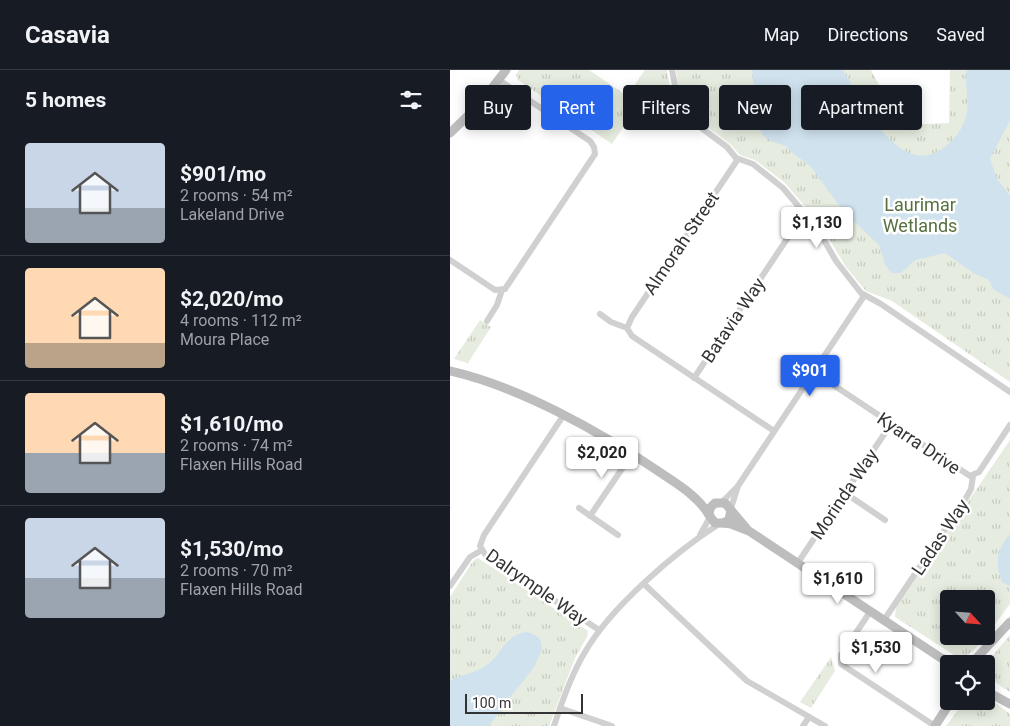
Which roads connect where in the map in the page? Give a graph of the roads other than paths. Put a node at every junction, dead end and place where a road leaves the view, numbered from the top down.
1 (506, 70) edge
2 (672, 70) edge
3 (499, 80) junction
4 (675, 85) edge
5 (451, 129) edge
6 (703, 130) edge
7 (738, 159) junction
8 (805, 212) junction
9 (450, 260) edge
10 (502, 290) junction
11 (864, 296) junction
12 (600, 314) dead end
13 (487, 321) dead end
14 (627, 328) junction
15 (450, 371) edge
16 (814, 372) junction
17 (694, 378) junction
18 (1010, 392) edge
19 (563, 416) junction
20 (891, 424) junction
21 (1010, 425) edge
22 (774, 432) junction
23 (632, 454) junction
24 (972, 476) junction
25 (738, 486) junction
26 (844, 493) junction
27 (691, 494) junction
28 (720, 502) junction
29 (579, 508) dead end
30 (731, 509) junction
31 (590, 516) junction
32 (710, 516) junction
33 (885, 520) dead end
34 (721, 523) junction
35 (749, 531) junction
36 (618, 535) dead end
37 (699, 536) junction
38 (482, 550) junction
39 (797, 564) junction
40 (644, 584) junction
41 (450, 586) edge
42 (870, 612) junction
43 (884, 620) junction
44 (1010, 622) edge
45 (599, 630) junction
46 (990, 646) junction
47 (980, 655) edge
48 (986, 655) edge
49 (940, 657) edge
50 (995, 691) edge
51 (1004, 700) edge
52 (560, 708) junction
53 (947, 710) edge
54 (809, 717) junction
55 (554, 726) edge
56 (612, 726) edge
57 (803, 726) edge
58 (825, 726) edge
59 (935, 726) edge

1 - 3 street
2 - 4 street
3 - 5 street
3 - 10 street
6 - 7 street
7 - 8 street
7 - 14 street, Almorah Street
8 - 11 street
8 - 17 street, Batavia Way
9 - 10 street
10 - 13 street
11 - 16 street
11 - 18 street
12 - 14 street
14 - 17 street
15 - 19 street
16 - 20 street, Kyarra Drive
16 - 22 street
17 - 22 street
19 - 23 street
19 - 38 street, Dalrymple Way
20 - 24 street, Kyarra Drive
20 - 26 street, Morinda Way
21 - 24 street, Kyarra Drive
22 - 25 street
23 - 27 street
23 - 31 street
24 - 43 street, Ladas Way
25 - 28 street
25 - 30 street
26 - 33 street
26 - 39 street, Morinda Way
27 - 28 street
27 - 32 street
28 - 30 street
28 - 32 street
29 - 31 street
30 - 34 street
30 - 35 street
31 - 36 street
32 - 34 street
32 - 37 street
34 - 35 street
34 - 37 street
35 - 39 street
37 - 40 street
38 - 41 street
38 - 45 street, Dalrymple Way
39 - 42 street
40 - 45 street
40 - 54 street
42 - 43 street
42 - 59 street
43 - 49 street
44 - 46 street
45 - 52 street
46 - 47 street
46 - 48 street
50 - 51 street
52 - 55 street
52 - 56 street
53 - 59 street
54 - 57 street
54 - 58 street

